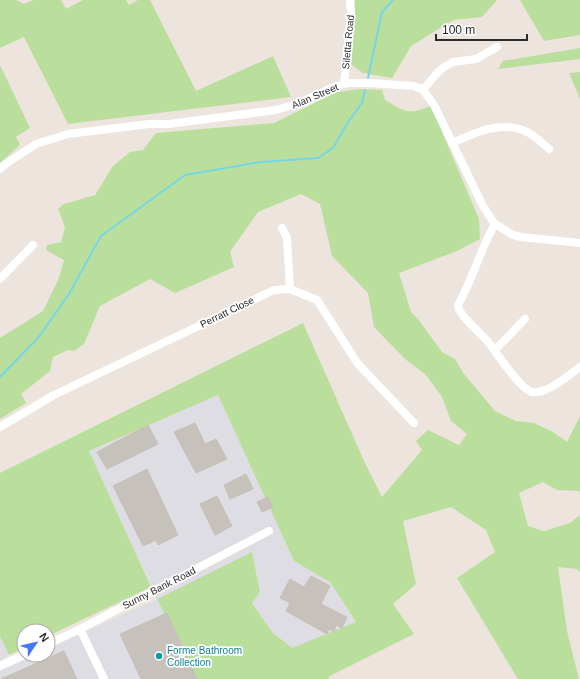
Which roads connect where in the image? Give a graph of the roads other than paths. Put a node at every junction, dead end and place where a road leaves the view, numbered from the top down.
1 (350, 0) edge
2 (497, 47) dead end
3 (344, 84) junction
4 (423, 90) junction
5 (452, 143) junction
6 (549, 149) dead end
7 (0, 169) edge
8 (495, 224) junction
9 (282, 228) dead end
10 (580, 243) edge
11 (33, 245) dead end
12 (0, 279) edge
13 (290, 289) junction
14 (525, 319) dead end
15 (495, 350) junction
16 (580, 367) edge
17 (414, 423) dead end
18 (0, 427) edge
19 (270, 531) dead end
20 (80, 629) junction
21 (56, 640) edge
22 (16, 659) edge
23 (0, 666) edge
24 (104, 679) edge

1 - 3 street, Siletta Road
2 - 4 street
3 - 4 street, Alan Street
3 - 7 street, Alan Street
4 - 5 street
5 - 6 street
5 - 8 street
8 - 10 street
8 - 15 street
9 - 13 street
11 - 12 street
13 - 17 street
13 - 18 street, Perratt Close
14 - 15 street
15 - 16 street
19 - 20 street, Sunny Bank Road
20 - 21 street, Sunny Bank Road
20 - 24 street
22 - 23 street

